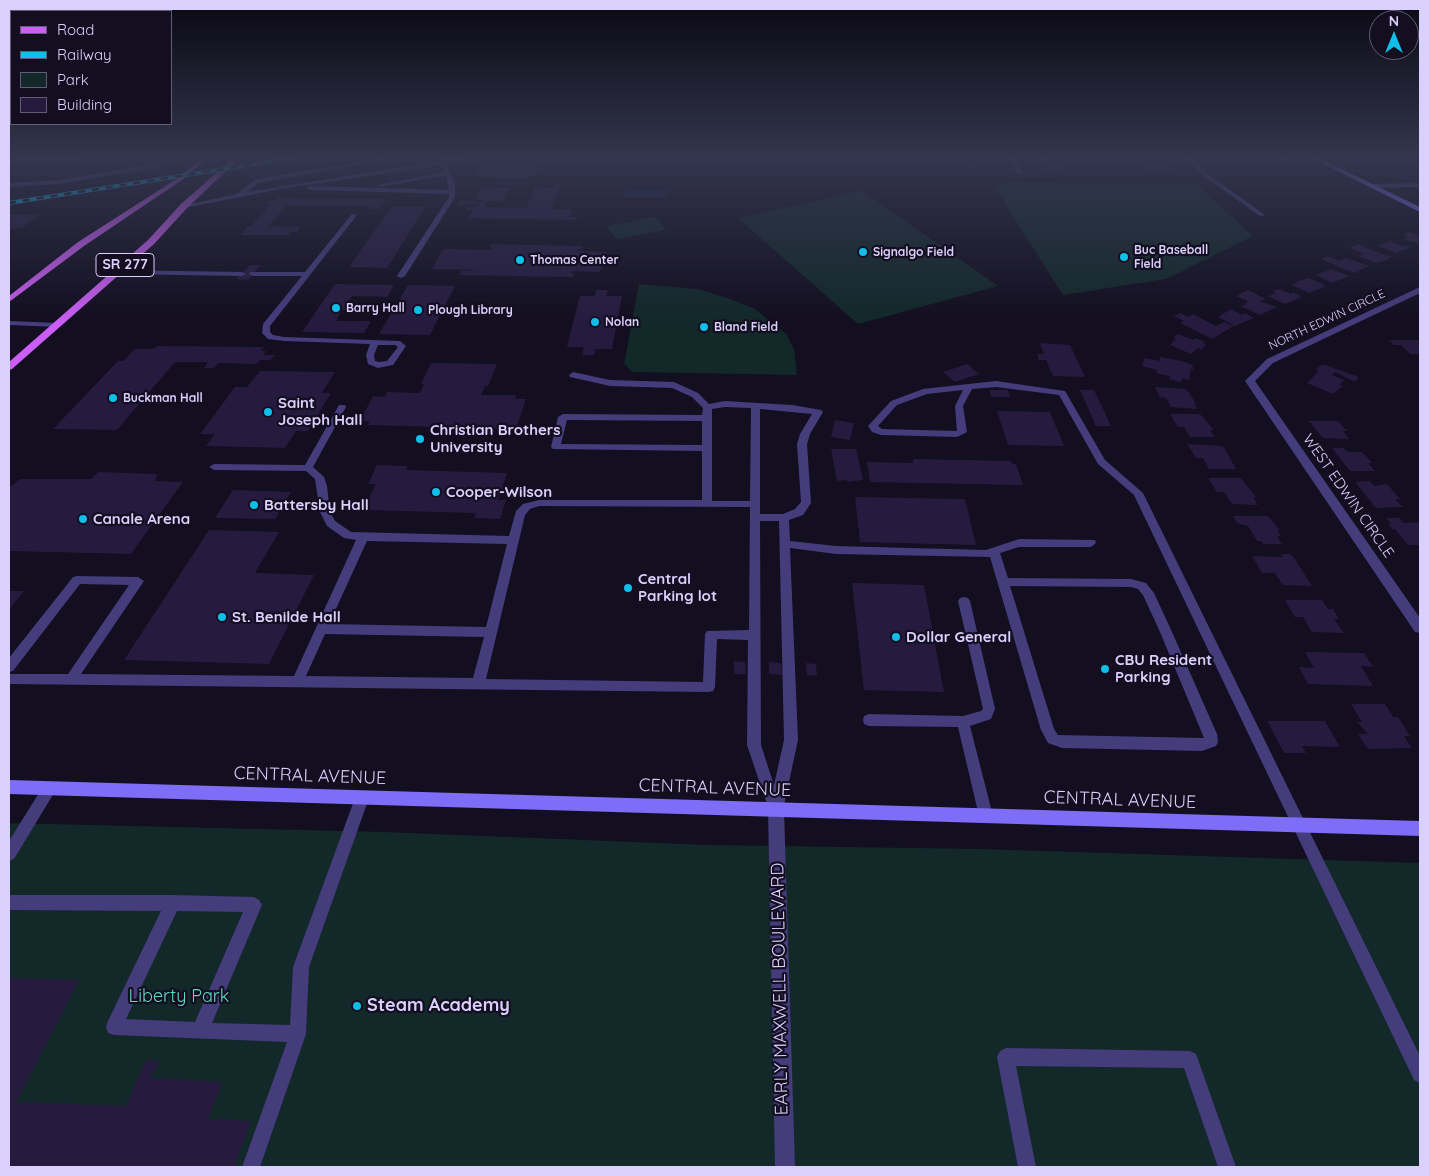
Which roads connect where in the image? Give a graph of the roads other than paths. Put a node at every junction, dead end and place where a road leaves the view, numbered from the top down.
1 (127, 214) edge
2 (177, 214) edge
3 (441, 214) edge
4 (354, 215) dead end
5 (117, 272) junction
6 (242, 274) dead end
7 (253, 274) dead end
8 (308, 274) junction
9 (401, 276) dead end
10 (1419, 292) edge
11 (9, 300) edge
12 (9, 323) edge
13 (57, 325) junction
14 (375, 343) dead end
15 (9, 367) edge
16 (573, 375) dead end
17 (1250, 381) joint
18 (969, 388) junction
19 (342, 407) dead end
20 (707, 407) junction
21 (755, 407) junction
22 (707, 418) junction
23 (707, 448) junction
24 (214, 467) dead end
25 (308, 468) junction
26 (707, 504) junction
27 (755, 504) junction
28 (755, 517) junction
29 (784, 518) junction
30 (364, 537) junction
31 (513, 540) junction
32 (1090, 543) dead end
33 (785, 544) junction
34 (994, 551) junction
35 (1003, 582) junction
36 (964, 601) dead end
37 (1420, 628) edge
38 (322, 630) junction
39 (490, 632) junction
40 (754, 634) junction
41 (9, 667) edge
42 (9, 679) edge
43 (70, 681) junction
44 (298, 681) junction
45 (478, 684) junction
46 (869, 720) dead end
47 (963, 722) junction
48 (9, 788) edge
49 (49, 789) junction
50 (362, 798) junction
51 (776, 810) junction
52 (986, 816) junction
53 (1298, 825) junction
54 (1420, 829) edge
55 (9, 854) edge
56 (9, 902) edge
57 (173, 903) junction
58 (200, 1031) junction
59 (298, 1034) junction
60 (1420, 1074) edge
61 (251, 1167) edge
62 (785, 1167) edge
63 (1028, 1167) edge
64 (1227, 1167) edge

1 - 11 main road, SR 277
2 - 5 main road, SR 277
3 - 9 lane
4 - 8 lane
5 - 6 lane
5 - 13 main road, SR 277
7 - 8 lane
8 - 14 lane
10 - 17 street, NORTH EDWIN CIRCLE
12 - 13 lane
13 - 15 main road, SR 277
16 - 20 lane
17 - 37 street, WEST EDWIN CIRCLE
18 - 18 lane
18 - 53 lane
19 - 25 lane
20 - 21 lane
20 - 22 lane
21 - 27 lane
21 - 29 lane
22 - 23 lane
22 - 23 lane
23 - 26 lane
24 - 25 lane
25 - 30 lane
26 - 27 lane
26 - 31 lane
27 - 28 lane
28 - 29 lane
28 - 40 lane
29 - 33 lane
30 - 31 lane
30 - 38 lane
31 - 39 lane
32 - 34 lane
33 - 34 lane
33 - 51 lane
34 - 35 lane
35 - 35 lane
36 - 47 lane
38 - 39 lane
38 - 44 lane
39 - 45 lane
40 - 45 lane
40 - 51 lane
41 - 43 lane
42 - 43 lane
43 - 44 lane
44 - 45 lane
46 - 47 lane
47 - 52 lane
48 - 49 main road, CENTRAL AVENUE
49 - 50 main road, CENTRAL AVENUE
49 - 55 lane
50 - 51 main road, CENTRAL AVENUE
50 - 59 lane
51 - 52 main road, CENTRAL AVENUE
51 - 62 street, EARLY MAXWELL BOULEVARD
52 - 53 main road, CENTRAL AVENUE
53 - 54 main road, CENTRAL AVENUE
53 - 60 lane
56 - 57 lane
57 - 58 lane
57 - 58 lane
58 - 59 lane
59 - 61 lane
63 - 64 lane

